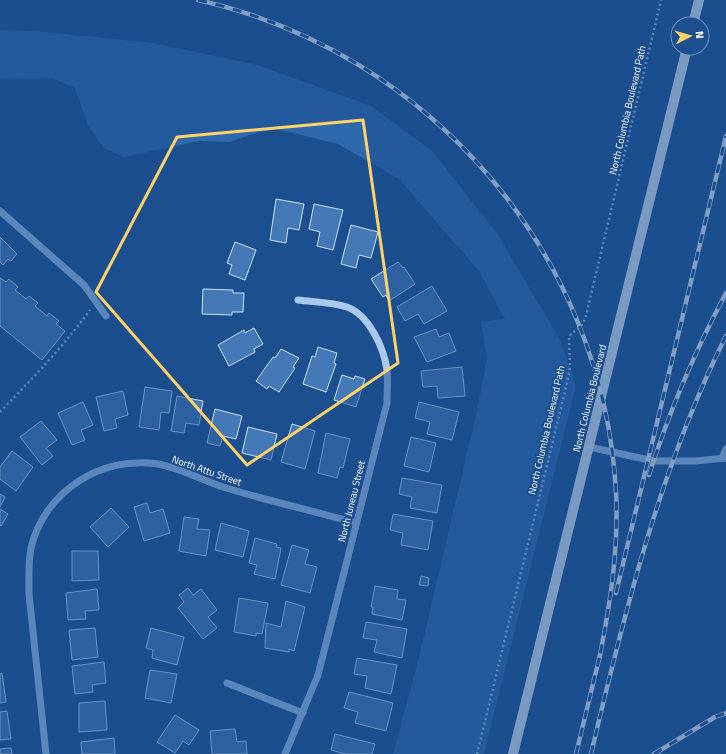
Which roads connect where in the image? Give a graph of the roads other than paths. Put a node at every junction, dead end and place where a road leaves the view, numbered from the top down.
1 (699, 0) edge
2 (695, 16) edge
3 (685, 56) edge
4 (0, 211) edge
5 (298, 300) dead end
6 (106, 316) dead end
7 (589, 447) junction
8 (726, 449) edge
9 (724, 458) edge
10 (356, 523) junction
11 (227, 683) dead end
12 (303, 713) junction
13 (46, 754) edge
14 (285, 754) edge
15 (513, 754) edge

1 - 2 main road
3 - 7 main road, North Columbia Boulevard
4 - 6 street
5 - 10 street, North Juneau Street
7 - 9 street
7 - 15 main road, North Columbia Boulevard
8 - 9 street
10 - 12 street, North Juneau Street
10 - 13 street, North Attu Street
11 - 12 street
12 - 14 street, North Juneau Street

